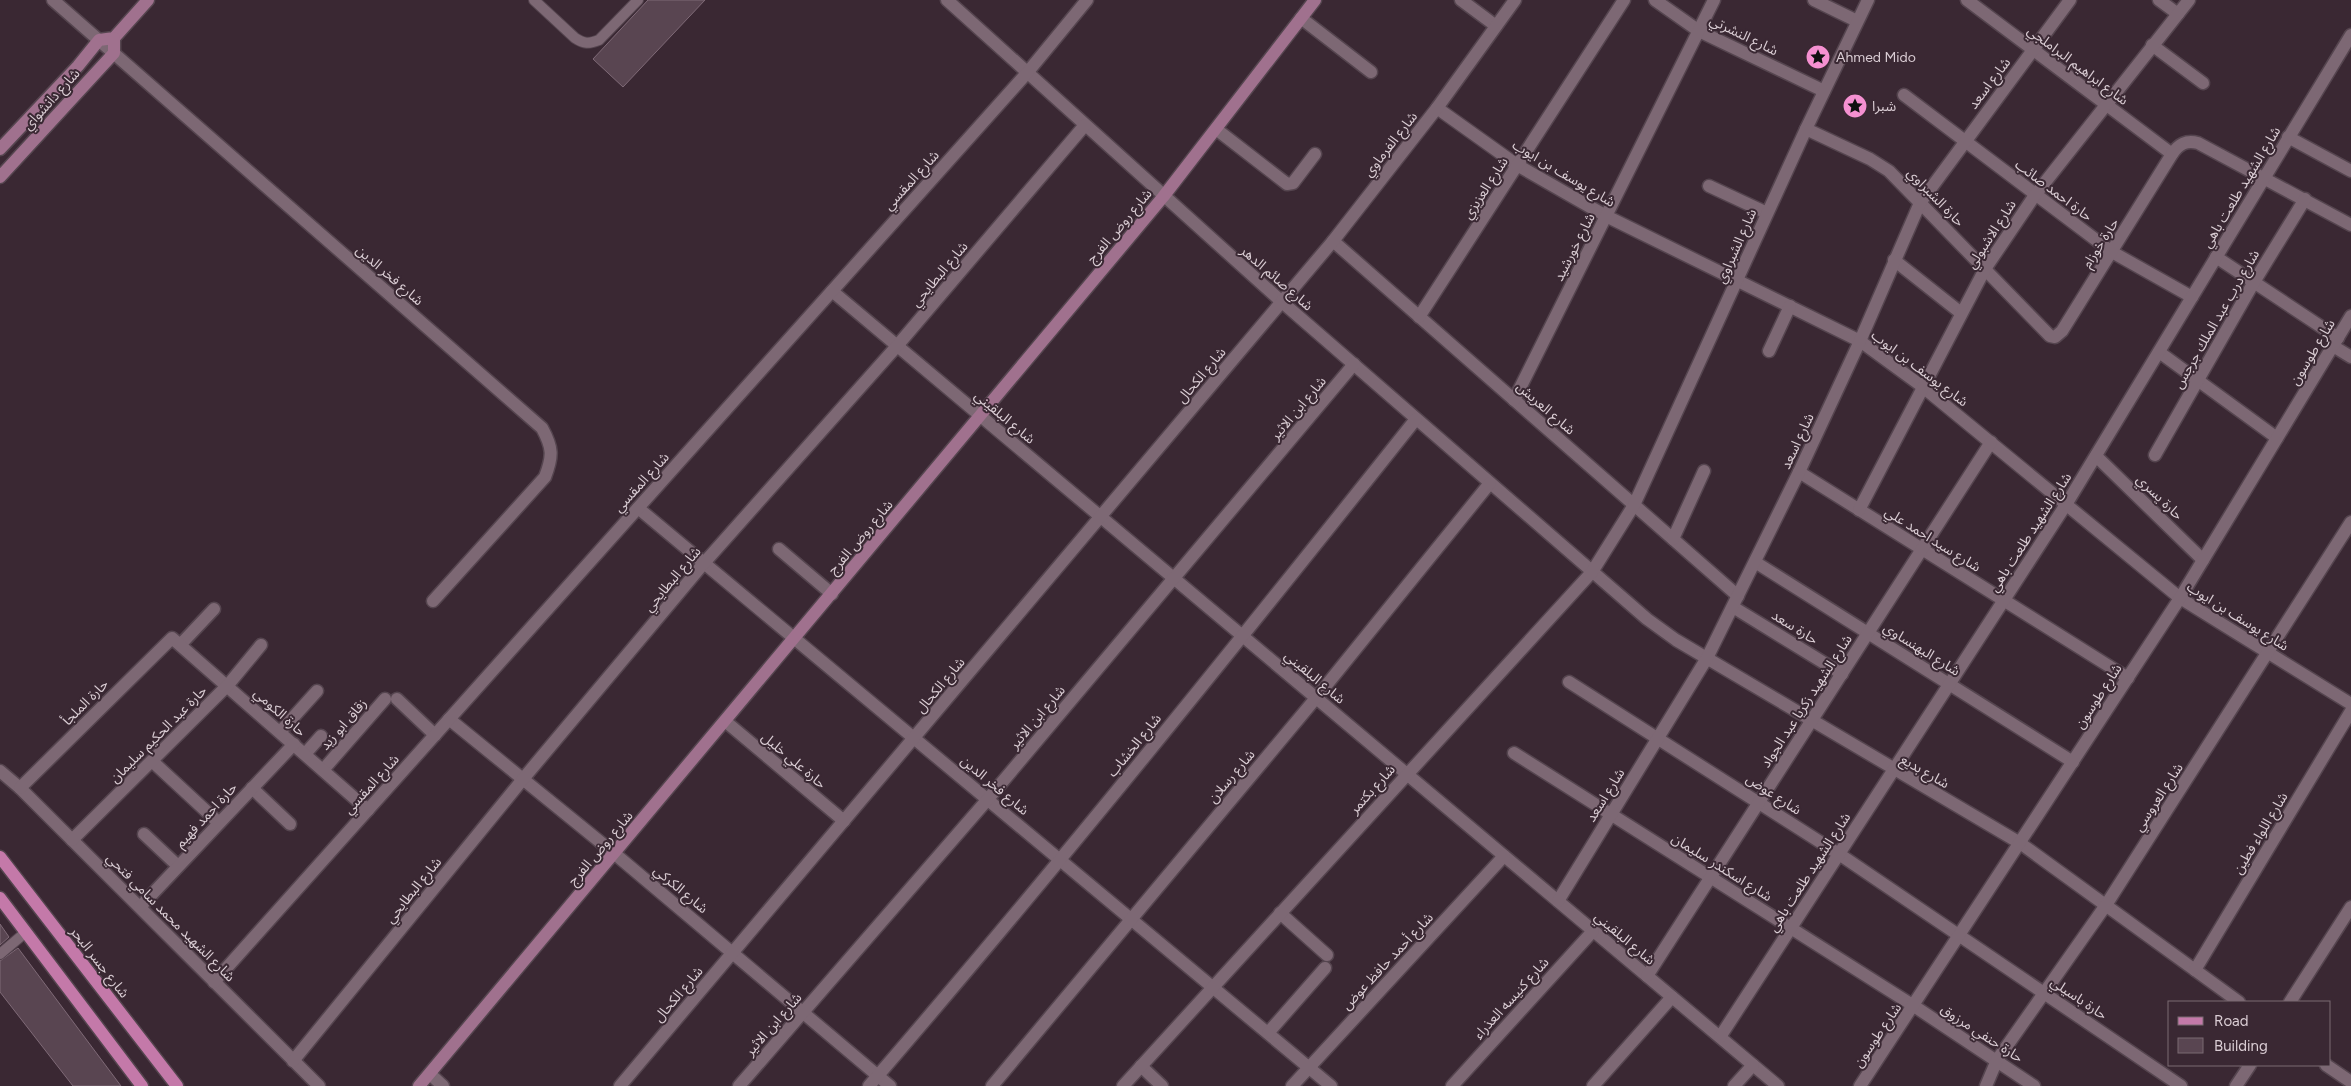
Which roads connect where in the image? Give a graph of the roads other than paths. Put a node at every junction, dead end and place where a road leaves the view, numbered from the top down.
1 (53, 0) edge
2 (148, 0) edge
3 (534, 0) edge
4 (638, 0) edge
5 (949, 0) edge
6 (1086, 0) edge
7 (1315, 0) edge
8 (1461, 0) edge
9 (1515, 0) edge
10 (1624, 0) edge
11 (1655, 0) edge
12 (1714, 0) edge
13 (1814, 0) edge
14 (1868, 0) edge
15 (1967, 0) edge
16 (2070, 0) edge
17 (2159, 0) edge
18 (2189, 0) edge
19 (2178, 14) junction
20 (1301, 18) junction
21 (1857, 21) junction
22 (1496, 26) junction
23 (1699, 31) junction
24 (2351, 35) edge
25 (114, 38) junction
26 (99, 40) junction
27 (2152, 45) junction
28 (2032, 50) junction
29 (114, 53) junction
30 (1371, 72) dead end
31 (1027, 73) junction
32 (2204, 83) dead end
33 (1824, 91) junction
34 (1904, 95) dead end
35 (2107, 105) junction
36 (1437, 108) junction
37 (1085, 126) junction
38 (1216, 129) junction
39 (1806, 129) junction
40 (2288, 137) junction
41 (1965, 140) junction
42 (0, 149) edge
43 (1316, 154) dead end
44 (2172, 154) junction
45 (1517, 165) junction
46 (2351, 171) edge
47 (2264, 177) junction
48 (0, 178) edge
49 (1709, 186) dead end
50 (2035, 195) junction
51 (1163, 197) junction
52 (2305, 199) junction
53 (1920, 203) junction
54 (1767, 214) junction
55 (1606, 216) junction
56 (2351, 225) edge
57 (1334, 242) junction
58 (2112, 252) junction
59 (2216, 257) junction
60 (1894, 260) junction
61 (1985, 269) junction
62 (1737, 281) junction
63 (2254, 282) junction
64 (832, 291) junction
65 (2192, 297) junction
66 (1282, 302) junction
67 (1790, 306) junction
68 (1961, 313) junction
69 (2351, 316) edge
70 (1419, 317) junction
71 (2046, 334) joint
72 (1860, 341) junction
73 (2335, 342) junction
74 (897, 346) junction
75 (1769, 352) dead end
76 (2159, 352) junction
77 (2351, 357) edge
78 (1354, 364) junction
79 (2198, 380) junction
80 (1923, 387) junction
81 (1514, 400) junction
82 (980, 416) junction
83 (1416, 419) junction
84 (2277, 438) junction
85 (1990, 442) junction
86 (2155, 455) dead end
87 (2096, 456) junction
88 (1704, 471) dead end
89 (1798, 472) junction
90 (1490, 483) junction
91 (2067, 503) junction
92 (1634, 505) junction
93 (638, 508) junction
94 (1859, 510) junction
95 (1101, 517) junction
96 (2351, 522) edge
97 (1673, 539) junction
98 (779, 548) dead end
99 (1922, 549) junction
100 (2203, 560) junction
101 (1755, 562) junction
102 (704, 563) junction
103 (1592, 572) junction
104 (1174, 579) junction
105 (832, 594) junction
106 (2180, 598) junction
107 (433, 601) dead end
108 (1736, 601) junction
109 (2004, 601) junction
110 (214, 609) dead end
111 (1868, 633) junction
112 (1243, 636) junction
113 (795, 638) junction
114 (176, 641) junction
115 (261, 645) dead end
116 (2269, 653) junction
117 (1708, 658) junction
118 (1842, 674) junction
119 (2128, 678) junction
120 (1569, 682) dead end
121 (1949, 684) junction
122 (228, 685) junction
123 (317, 691) dead end
124 (1316, 698) junction
125 (2351, 704) edge
126 (2351, 711) edge
127 (449, 719) junction
128 (725, 721) junction
129 (1812, 721) junction
130 (280, 732) junction
131 (435, 734) junction
132 (321, 736) dead end
133 (915, 737) junction
134 (1658, 738) junction
135 (294, 744) junction
136 (1514, 753) dead end
137 (305, 754) junction
138 (152, 761) junction
139 (2073, 762) junction
140 (322, 770) junction
141 (1894, 770) junction
142 (0, 771) edge
143 (1407, 774) junction
144 (523, 779) junction
145 (20, 788) junction
146 (252, 788) junction
147 (988, 799) junction
148 (1759, 802) junction
149 (368, 810) junction
150 (1611, 814) junction
151 (844, 821) junction
152 (219, 823) junction
153 (290, 824) dead end
154 (144, 834) dead end
155 (72, 840) junction
156 (2020, 843) junction
157 (615, 854) junction
158 (1839, 854) junction
159 (1504, 856) junction
160 (0, 857) edge
161 (1060, 859) junction
162 (178, 866) junction
163 (1711, 878) junction
164 (0, 898) edge
165 (1558, 901) junction
166 (2106, 905) junction
167 (140, 907) junction
168 (2351, 907) edge
169 (1280, 913) junction
170 (1131, 918) junction
171 (1791, 928) junction
172 (1593, 931) junction
173 (26, 932) junction
174 (1960, 935) junction
175 (733, 953) junction
176 (0, 954) edge
177 (2195, 970) junction
178 (1647, 976) junction
179 (214, 982) junction
180 (1213, 986) junction
181 (2044, 992) junction
182 (1672, 997) junction
183 (2238, 1001) edge
184 (2291, 1001) edge
185 (1914, 1006) junction
186 (803, 1013) junction
187 (1268, 1033) junction
188 (1720, 1037) junction
189 (1997, 1060) junction
190 (294, 1061) junction
191 (1753, 1065) junction
192 (1141, 1066) junction
193 (2249, 1066) edge
194 (2327, 1066) edge
195 (1309, 1067) junction
196 (430, 1074) junction
197 (878, 1076) junction
198 (2351, 1082) edge
199 (1864, 1084) edge
200 (142, 1086) edge
201 (177, 1086) edge
202 (319, 1086) edge
203 (419, 1086) edge
204 (443, 1086) edge
205 (620, 1086) edge
206 (739, 1086) edge
207 (869, 1086) edge
208 (890, 1086) edge
209 (992, 1086) edge
210 (1123, 1086) edge
211 (1162, 1086) edge
212 (1292, 1086) edge
213 (1331, 1086) edge
214 (1452, 1086) edge
215 (1593, 1086) edge
216 (1734, 1086) edge
217 (1778, 1086) edge
218 (1986, 1086) edge
219 (2034, 1086) edge
220 (2181, 1086) edge
221 (2236, 1086) edge

1 - 26 street, شارع فخر الدين
2 - 25 street
3 - 4 lane
5 - 31 street, شارع صائم الدهر
6 - 31 street, شارع المقسي
7 - 20 street, شارع روض الفرج
8 - 22 street
9 - 22 street, شارع الفرماوي
10 - 45 street, شارع العزيزي
11 - 23 street, شارع النشرتي
12 - 23 street, شارع خورشيد
13 - 21 street
14 - 21 street, شارع الشبراوي
15 - 28 street, شارع ابراهيم البراملجي
16 - 28 street, شارع اسعد
17 - 19 street
18 - 19 street, شارع الاشبولي
19 - 27 street, شارع الاشبولي
20 - 30 street
20 - 38 street, شارع روض الفرج
21 - 33 street, شارع الشبراوي
22 - 36 street, شارع الفرماوي
23 - 33 street, شارع النشرتي
23 - 55 street, شارع خورشيد
24 - 40 street, شارع الشهيد طلعت باهي
25 - 26 street
25 - 29 street
26 - 29 street, شارع فخر الدين
26 - 42 street, شارع دانشواي
27 - 32 street
27 - 35 street, شارع الاشبولي
28 - 35 street, شارع ابراهيم البراملجي
28 - 41 street, شارع اسعد
29 - 48 street, شارع دانشواي
29 - 107 street, شارع فخر الدين
31 - 37 street, شارع صائم الدهر
31 - 64 street, شارع المقسي
33 - 39 street, شارع الشبراوي
34 - 41 street, حارة احمد صائب
35 - 44 street, شارع ابراهيم البراملجي
35 - 50 street, شارع الاشبولي
36 - 45 street, شارع يوسف بن ايوب
36 - 57 street, شارع الفرماوي
37 - 51 street, شارع صائم الدهر
37 - 74 street, شارع البطايحي
38 - 43 street
38 - 51 street, شارع روض الفرج
39 - 53 street, حارة الشبراوي
39 - 54 street, شارع الشبراوي
40 - 46 street
40 - 47 street, شارع الشهيد طلعت باهي
41 - 50 street, حارة احمد صائب
41 - 53 street, شارع اسعد
44 - 47 street
44 - 58 street, حارة خوزام
45 - 55 street, شارع يوسف بن ايوب
45 - 70 street, شارع العزيزي
47 - 52 street
47 - 59 street, شارع الشهيد طلعت باهي
49 - 54 street
50 - 58 street, حارة احمد صائب
50 - 61 street, شارع الاشبولي
51 - 66 street, شارع صائم الدهر
51 - 82 street, شارع روض الفرج
52 - 56 street
52 - 63 street, شارع درب عبد الملك جرجس
53 - 60 street, شارع اسعد
53 - 61 street, حارة الشبراوي
54 - 62 street, شارع الشبراوي
55 - 62 street, شارع يوسف بن ايوب
55 - 81 street, شارع خورشيد
57 - 66 street, شارع الفرماوي
57 - 70 street, شارع العريش
58 - 65 street, حارة احمد صائب
58 - 71 street, حارة خوزام
59 - 63 street
59 - 65 street, شارع الشهيد طلعت باهي
60 - 68 street
60 - 72 street, شارع اسعد
61 - 68 street, شارع الاشبولي
61 - 71 street, حارة الشبراوي
62 - 67 street, شارع يوسف بن ايوب
62 - 92 street, شارع الشبراوي
63 - 73 street
63 - 79 street, شارع درب عبد الملك جرجس
64 - 74 street, شارع البلقيني
64 - 93 street, شارع المقسي
65 - 76 street, شارع الشهيد طلعت باهي
66 - 78 street, شارع صائم الدهر
66 - 95 street, شارع الكحال
67 - 72 street, شارع يوسف بن ايوب
67 - 75 street
68 - 80 street, شارع الاشبولي
69 - 73 street, شارع طوسون
70 - 81 street, شارع العريش
72 - 80 street, شارع يوسف بن ايوب
72 - 89 street, شارع اسعد
73 - 77 street
73 - 84 street, شارع طوسون
74 - 82 street, شارع البلقيني
74 - 102 street, شارع البطايحي
76 - 79 street
76 - 87 street, شارع الشهيد طلعت باهي
78 - 83 street, شارع صائم الدهر
78 - 104 street, شارع ابن الاثير
79 - 84 street
79 - 86 street, شارع درب عبد الملك جرجس
80 - 85 street, شارع يوسف بن ايوب
80 - 94 street, شارع الاشبولي
81 - 92 street, شارع العريش
82 - 95 street, شارع البلقيني
82 - 105 street, شارع روض الفرج
83 - 90 street, شارع صائم الدهر
83 - 112 street, شارع الخشاب
84 - 100 street, شارع طوسون
85 - 91 street, شارع يوسف بن ايوب
85 - 99 street, شارع الشهيد زكريا عبد الجواد
87 - 91 street, شارع الشهيد طلعت باهي
87 - 100 street, حارة يسري
88 - 97 street
89 - 94 street, شارع سيد احمد علي
89 - 101 street, شارع اسعد
90 - 103 street, شارع صائم الدهر
90 - 124 street, شارع رسلان
91 - 106 street, شارع يوسف بن ايوب
91 - 109 street, شارع الشهيد طلعت باهي
92 - 97 street, شارع العريش
92 - 103 street, شارع بكتمر
93 - 102 street, شارع فخر الدين
93 - 127 street, شارع المقسي
94 - 99 street, شارع سيد احمد علي
95 - 104 street, شارع البلقيني
95 - 133 street, شارع الكحال
96 - 116 street, شارع العروسي
97 - 108 street, شارع العريش
98 - 105 street
99 - 109 street, شارع سيد احمد علي
99 - 111 street, شارع الشهيد زكريا عبد الجواد
100 - 106 street, شارع طوسون
101 - 108 street, شارع اسعد
101 - 111 street, شارع البهنساوي
102 - 113 street, شارع فخر الدين
102 - 144 street, شارع البطايحي
103 - 117 street, شارع بديع
103 - 143 street, شارع بكتمر
104 - 112 street, شارع البلقيني
104 - 147 street, شارع ابن الاثير
105 - 113 street, شارع روض الفرج
106 - 116 street, شارع يوسف بن ايوب
106 - 119 street, شارع طوسون
108 - 117 street, شارع اسعد
108 - 118 street, حارة سعد
109 - 119 street, شارع سيد احمد علي
109 - 121 street, شارع الشهيد طلعت باهي
110 - 114 street, حارة الملجأ
111 - 118 street, شارع الشهيد زكريا عبد الجواد
111 - 121 street, شارع البهنساوي
112 - 124 street, شارع البلقيني
112 - 161 street, شارع الخشاب
113 - 128 street, شارع روض الفرج
113 - 133 street, شارع فخر الدين
114 - 122 street, حارة الكومي
114 - 145 street, حارة الملجأ
115 - 122 street, حارة عبد الحكيم سليمان
116 - 125 street, شارع يوسف بن ايوب
116 - 166 street, شارع العروسي
117 - 129 street, شارع بديع
117 - 134 street, شارع اسعد
118 - 129 street, شارع الشهيد زكريا عبد الجواد
119 - 139 street, شارع طوسون
120 - 134 street, شارع عوض
121 - 139 street, شارع البهنساوي
121 - 141 street, شارع الشهيد طلعت باهي
122 - 130 street, حارة الكومي
122 - 138 street, حارة عبد الحكيم سليمان
123 - 130 street
124 - 143 street, شارع البلقيني
124 - 170 street, شارع رسلان
126 - 177 street, شارع اللواء فطين
127 - 131 street, شارع المقسي
127 - 144 street, شارع الكركي
128 - 151 street, حارة علي خليل
128 - 157 street, شارع روض الفرج
129 - 141 street, شارع بديع
129 - 148 street, شارع الشهيد زكريا عبد الجواد
130 - 135 street, حارة الكومي
131 - 140 street, زقاق ابو زيد
131 - 149 street, شارع المقسي
132 - 137 street
133 - 147 street, شارع فخر الدين
133 - 151 street, شارع الكحال
134 - 148 street, شارع عوض
134 - 150 street, شارع اسعد
135 - 137 street, حارة الكومي
135 - 146 street, حارة احمد فهيم
136 - 150 street, شارع اسكندر سليمان
137 - 140 street, حارة الكومي
138 - 152 street
138 - 155 street, حارة عبد الحكيم سليمان
139 - 156 street, شارع طوسون
140 - 149 street, حارة الكومي
141 - 156 street, شارع بديع
141 - 158 street, شارع الشهيد طلعت باهي
142 - 145 street, شارع الشهيد محمد سامي فتحي
143 - 159 street, شارع البلقيني
143 - 169 street, شارع بكتمر
144 - 157 street, شارع الكركي
144 - 190 street, شارع البطايحي
145 - 155 street, شارع الشهيد محمد سامي فتحي
146 - 152 street, حارة احمد فهيم
146 - 153 street
147 - 161 street, شارع فخر الدين
147 - 186 street, شارع ابن الاثير
148 - 158 street, شارع عوض
148 - 163 street, شارع الشهيد زكريا عبد الجواد
149 - 179 street, شارع المقسي
150 - 163 street, شارع اسكندر سليمان
150 - 165 street, شارع اسعد
151 - 175 street, شارع الكحال
152 - 162 street, حارة احمد فهيم
154 - 162 street
155 - 167 street, شارع الشهيد محمد سامي فتحي
156 - 166 street, شارع بديع
156 - 174 street, شارع طوسون
157 - 175 street, شارع الكركي
157 - 196 street, شارع روض الفرج
158 - 171 street, شارع الشهيد طلعت باهي
158 - 174 street, شارع عوض
159 - 165 street, شارع البلقيني
159 - 195 street, شارع أحمد حافظ عوض
160 - 201 main road, شارع جسر البحر
161 - 170 street, شارع فخر الدين
161 - 197 street, شارع الخشاب
162 - 167 street, حارة احمد فهيم
163 - 171 street, شارع اسكندر سليمان
163 - 178 street, شارع الشهيد زكريا عبد الجواد
164 - 173 main road
165 - 172 street, شارع البلقيني
166 - 177 street, شارع بديع
166 - 181 street, شارع العروسي
167 - 179 street, شارع الشهيد محمد سامي فتحي
168 - 184 street
169 - 180 street, شارع بكتمر
169 - 187 street
170 - 180 street, شارع فخر الدين
170 - 209 street, شارع رسلان
171 - 185 street, شارع اسكندر سليمان
171 - 188 street, شارع الشهيد طلعت باهي
172 - 178 street, شارع البلقيني
172 - 214 street, شارع كنيسه العذراء
173 - 176 lane
173 - 200 main road
174 - 181 street, حارة باسيلي
174 - 185 street, شارع طوسون
175 - 186 street, شارع الكركي
175 - 205 street, شارع الكحال
177 - 183 street, شارع بديع
178 - 182 street, شارع البلقيني
179 - 190 street, شارع الشهيد محمد سامي فتحي
180 - 187 street, شارع فخر الدين
180 - 192 street, شارع بكتمر
181 - 189 street, شارع العروسي
181 - 220 street, حارة باسيلي
182 - 188 street, شارع البلقيني
182 - 215 street
185 - 189 street, حارة حنفي مرزوق
185 - 199 street, شارع طوسون
186 - 197 street, شارع الكركي
186 - 206 street, شارع ابن الاثير
187 - 195 street, شارع فخر الدين
188 - 191 street, شارع البلقيني
189 - 218 street, شارع العروسي
189 - 219 street, حارة حنفي مرزوق
190 - 202 street, شارع الشهيد محمد سامي فتحي
191 - 216 street
191 - 217 street, شارع البلقيني
192 - 210 street, شارع بكتمر
192 - 211 street
193 - 221 street
194 - 198 street
195 - 212 street, شارع أحمد حافظ عوض
195 - 213 street, شارع فخر الدين
196 - 203 street, شارع روض الفرج
196 - 204 street
197 - 207 street, شارع الخشاب
197 - 208 street, شارع الكركي

